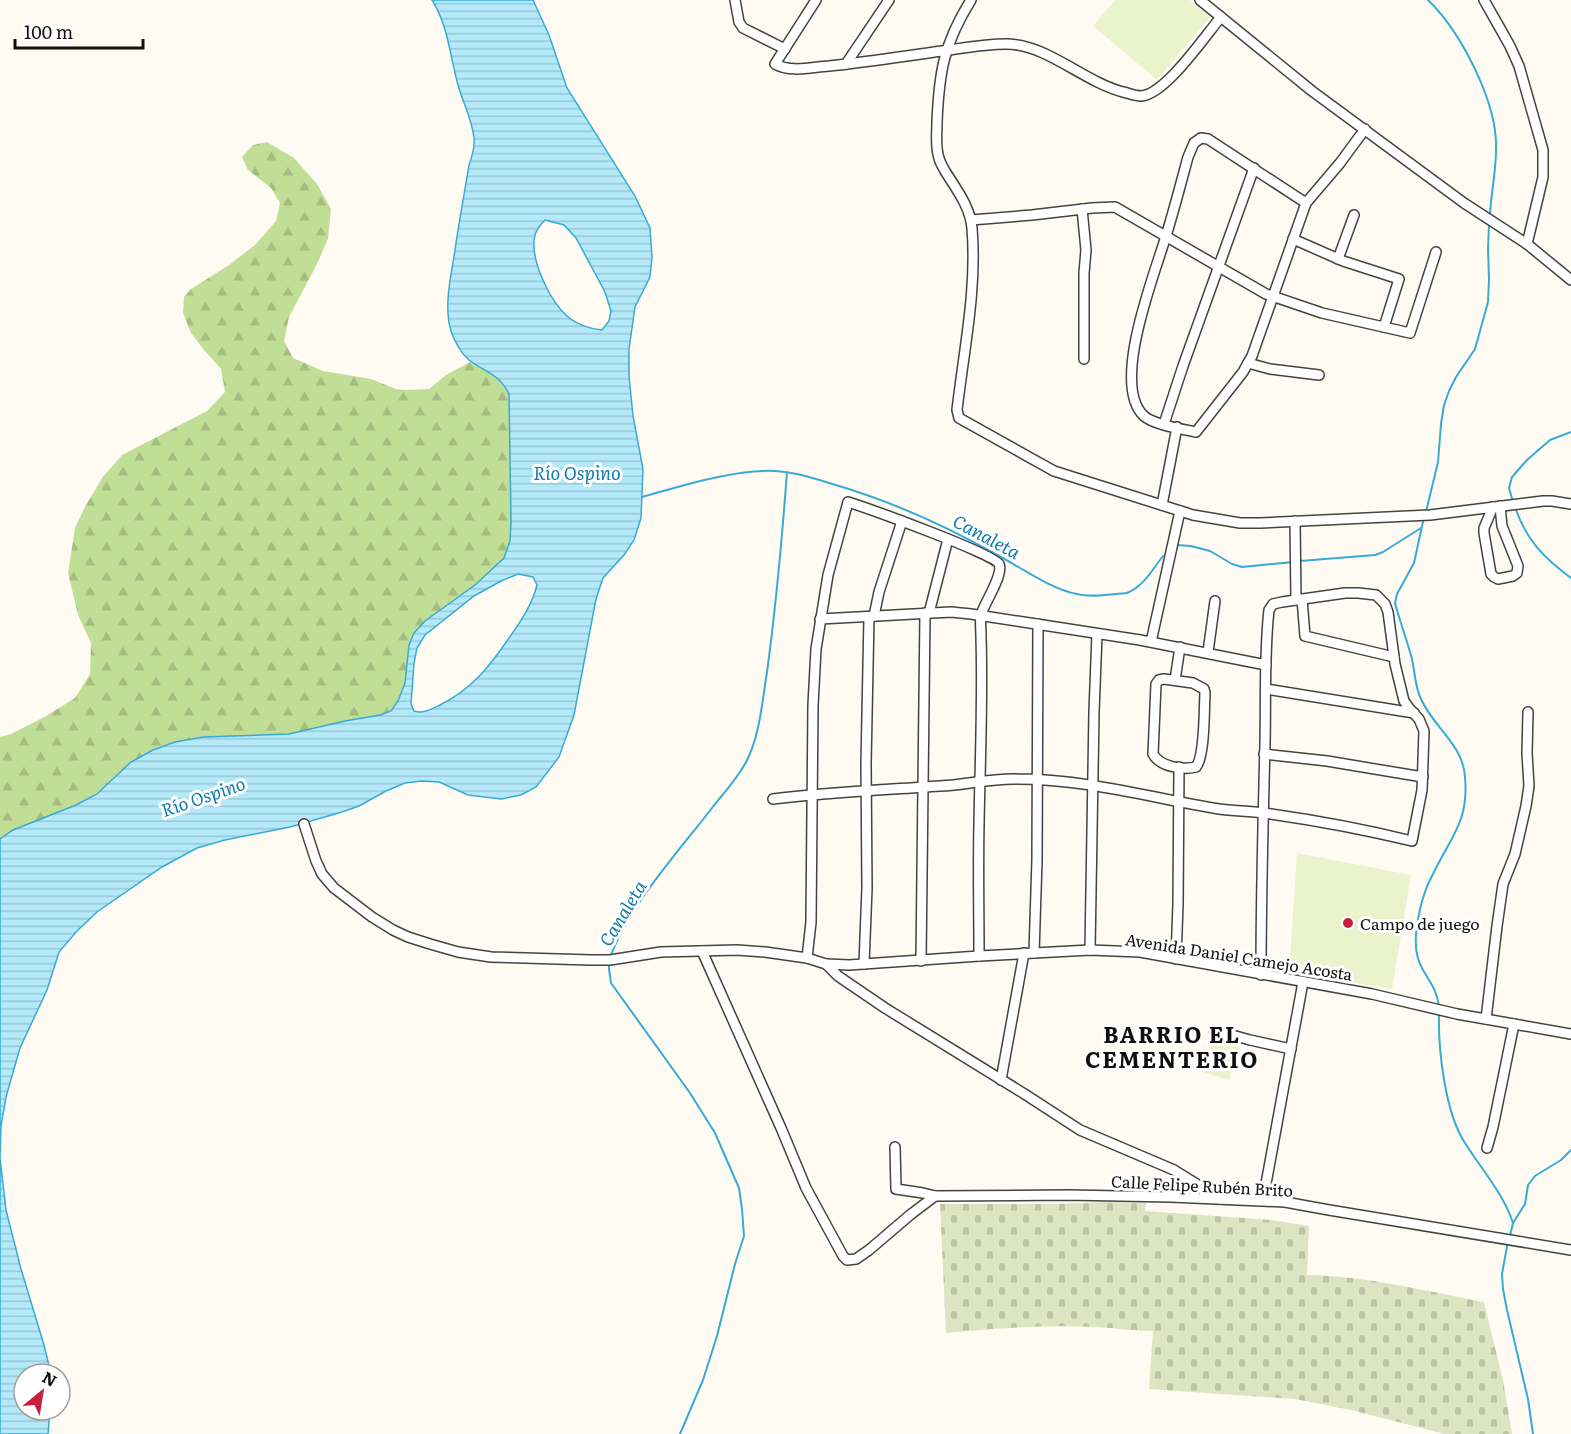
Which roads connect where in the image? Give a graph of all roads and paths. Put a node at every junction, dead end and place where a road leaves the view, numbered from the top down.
1 (735, 0) edge
2 (745, 0) edge
3 (816, 0) edge
4 (889, 0) edge
5 (970, 0) edge
6 (1200, 0) edge
7 (1484, 0) edge
8 (737, 12) junction
9 (1221, 18) junction
10 (785, 49) junction
11 (946, 51) junction
12 (846, 64) junction
13 (1365, 129) junction
14 (1254, 168) junction
15 (1306, 203) junction
16 (1082, 209) junction
17 (1354, 215) dead end
18 (971, 220) junction
19 (1166, 236) junction
20 (1293, 239) junction
21 (1527, 244) junction
22 (1436, 252) dead end
23 (1338, 259) junction
24 (1218, 268) junction
25 (1571, 280) edge
26 (1274, 298) junction
27 (1384, 327) junction
28 (1084, 358) dead end
29 (1248, 363) junction
30 (1319, 375) dead end
31 (1164, 424) junction
32 (1177, 427) junction
33 (1571, 504) edge
34 (1162, 506) junction
35 (1505, 506) junction
36 (1180, 511) junction
37 (902, 521) junction
38 (1295, 521) junction
39 (948, 539) junction
40 (1299, 600) junction
41 (1215, 602) dead end
42 (927, 613) junction
43 (981, 615) junction
44 (871, 616) junction
45 (820, 619) junction
46 (1038, 624) junction
47 (1097, 634) junction
48 (1151, 642) junction
49 (1180, 647) junction
50 (1208, 652) junction
51 (1394, 657) junction
52 (1266, 665) junction
53 (1175, 680) junction
54 (1266, 689) junction
55 (1528, 712) dead end
56 (1414, 713) junction
57 (1264, 754) junction
58 (1179, 768) junction
59 (1423, 777) junction
60 (1037, 779) junction
61 (980, 782) junction
62 (1093, 785) junction
63 (923, 787) junction
64 (866, 791) junction
65 (812, 794) junction
66 (773, 799) dead end
67 (1178, 801) junction
68 (1263, 813) junction
69 (304, 824) dead end
70 (1090, 950) junction
71 (702, 951) junction
72 (1024, 953) junction
73 (1034, 953) junction
74 (979, 956) junction
75 (807, 958) junction
76 (1176, 959) junction
77 (921, 961) junction
78 (826, 964) junction
79 (864, 964) junction
80 (1261, 975) junction
81 (1303, 982) junction
82 (1486, 1019) junction
83 (1514, 1024) junction
84 (1214, 1030) dead end
85 (1571, 1034) edge
86 (1291, 1049) junction
87 (1001, 1080) junction
88 (895, 1148) dead end
89 (1487, 1148) dead end
90 (935, 1197) junction
91 (1221, 1199) junction
92 (1263, 1200) junction
93 (1571, 1250) edge

1 - 8 street
2 - 8 street
3 - 10 street
4 - 12 street
5 - 11 street
6 - 9 street
7 - 21 street
8 - 10 street
9 - 11 street
9 - 13 street
10 - 12 street
11 - 12 street
11 - 18 street
13 - 15 street
13 - 21 street
14 - 15 street
14 - 19 street
14 - 24 street
15 - 20 street
16 - 18 street
16 - 19 street
16 - 28 street
17 - 23 street
18 - 34 street
19 - 24 street
19 - 31 street
20 - 23 street
20 - 26 street
21 - 25 street
22 - 27 street
23 - 27 street
24 - 26 street
24 - 31 street
26 - 27 street
26 - 29 street
29 - 30 street
29 - 32 street
31 - 32 street
32 - 34 street
33 - 35 street
34 - 36 street
35 - 35 street
35 - 38 street
36 - 38 street
36 - 48 street
37 - 39 street
37 - 44 street
37 - 45 street
38 - 40 street
39 - 42 street
39 - 43 street
40 - 51 street
40 - 51 street
40 - 52 street
41 - 50 street
42 - 43 street
42 - 44 street
42 - 63 street
43 - 46 street
43 - 61 street
44 - 45 street
44 - 64 street
45 - 65 street
46 - 47 street
46 - 60 street
47 - 48 street
47 - 62 street
48 - 49 street
49 - 50 street
49 - 53 street
50 - 52 street
51 - 56 street
52 - 54 street
53 - 58 street
53 - 58 street
54 - 56 street
54 - 57 street
55 - 82 street
56 - 59 street
57 - 59 street
57 - 68 street
58 - 67 street
59 - 68 street
60 - 61 street
60 - 62 street
60 - 73 street
61 - 63 street
61 - 74 street
62 - 67 street
62 - 70 street
63 - 64 street
63 - 77 street
64 - 65 street
64 - 79 street
65 - 66 street
65 - 75 street
67 - 68 street
67 - 76 street
68 - 80 street
69 - 71 street
70 - 73 street, Avenida Daniel Camejo Acosta
70 - 76 street, Avenida Daniel Camejo Acosta
71 - 75 street
71 - 90 street
72 - 73 street, Avenida Daniel Camejo Acosta
72 - 74 street, Avenida Daniel Camejo Acosta
72 - 87 street
74 - 77 street, Avenida Daniel Camejo Acosta
75 - 78 street
76 - 80 street, Avenida Daniel Camejo Acosta
77 - 79 street, Avenida Daniel Camejo Acosta
78 - 79 street, Avenida Daniel Camejo Acosta
78 - 87 street
80 - 81 street, Avenida Daniel Camejo Acosta
81 - 82 street, Avenida Daniel Camejo Acosta
81 - 86 street
82 - 83 street, Avenida Daniel Camejo Acosta
83 - 85 street, Avenida Daniel Camejo Acosta
83 - 89 street
84 - 86 street
86 - 92 street
87 - 91 street
88 - 90 street, Calle Felipe Rubén Brito
90 - 91 street, Calle Felipe Rubén Brito
91 - 92 street, Calle Felipe Rubén Brito
92 - 93 street, Calle Felipe Rubén Brito

